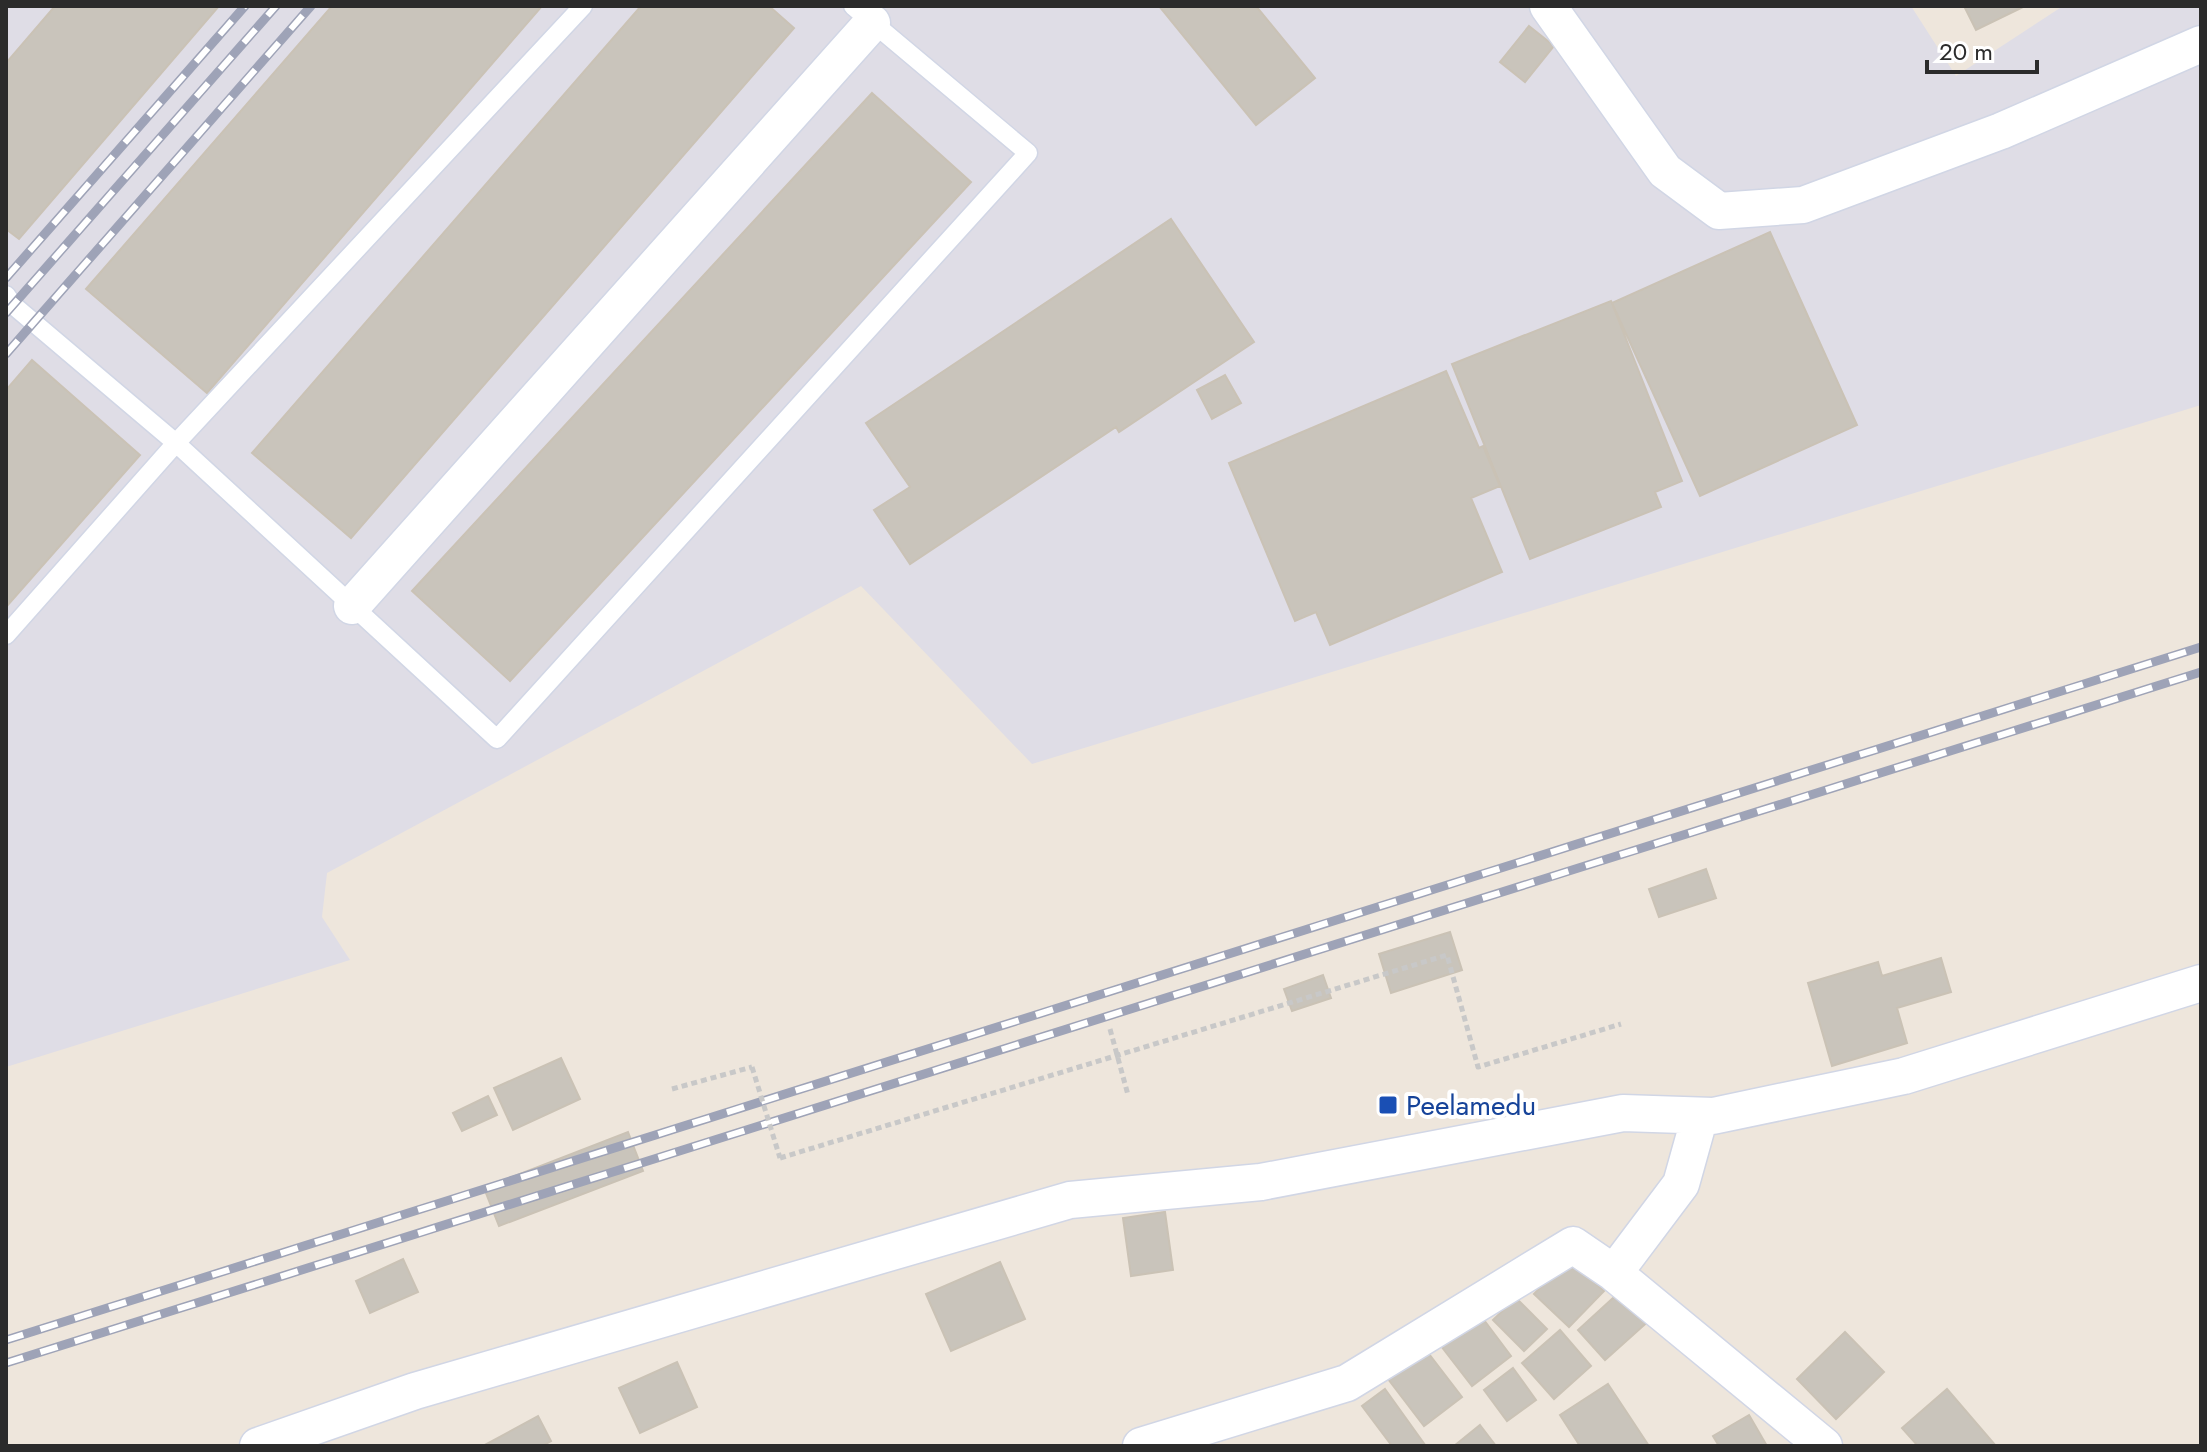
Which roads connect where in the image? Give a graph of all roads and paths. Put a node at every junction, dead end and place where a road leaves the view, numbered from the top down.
1 (583, 6) edge
2 (1548, 6) edge
3 (862, 14) edge
4 (2201, 44) edge
5 (6, 295) edge
6 (176, 443) junction
7 (352, 606) junction
8 (6, 635) edge
9 (2201, 983) edge
10 (1621, 1024) dead end
11 (1110, 1029) dead end
12 (1118, 1057) junction
13 (672, 1089) dead end
14 (1128, 1095) dead end
15 (1700, 1116) junction
16 (1614, 1273) junction
17 (1812, 1443) edge
18 (258, 1446) edge
19 (1141, 1446) edge

1 - 6 lane
2 - 4 street
3 - 7 street
3 - 7 lane
5 - 6 lane
6 - 7 lane
6 - 8 lane
9 - 15 street
10 - 12 path
11 - 12 path
12 - 13 path, bridge
12 - 14 path
15 - 16 street
15 - 18 street
16 - 17 street
16 - 19 street

